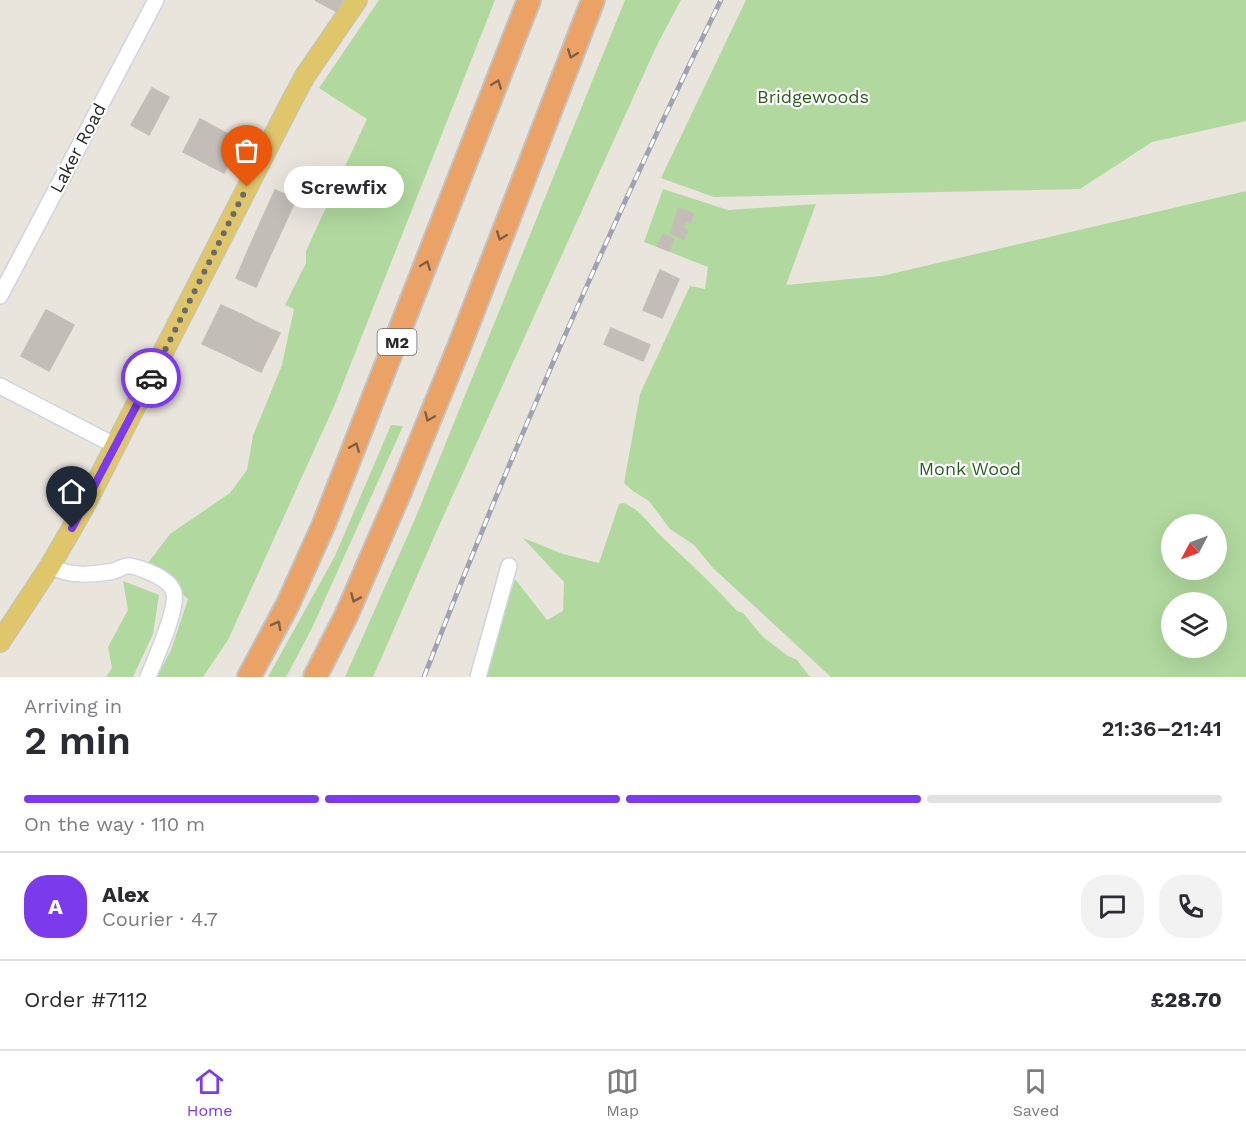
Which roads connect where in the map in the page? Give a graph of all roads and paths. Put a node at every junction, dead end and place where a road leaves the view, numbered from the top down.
1 (156, 0) edge
2 (357, 0) edge
3 (529, 0) edge
4 (593, 0) edge
5 (0, 296) edge
6 (0, 386) edge
7 (116, 446) junction
8 (50, 566) junction
9 (509, 566) dead end
10 (0, 642) edge
11 (148, 677) edge
12 (249, 677) edge
13 (315, 677) edge
14 (478, 677) edge

1 - 5 street, Laker Road
2 - 7 main road
12 -> 3 highway, M2
4 -> 13 highway
6 - 7 street
7 - 8 main road
8 - 10 main road
8 - 11 street
9 - 14 street

